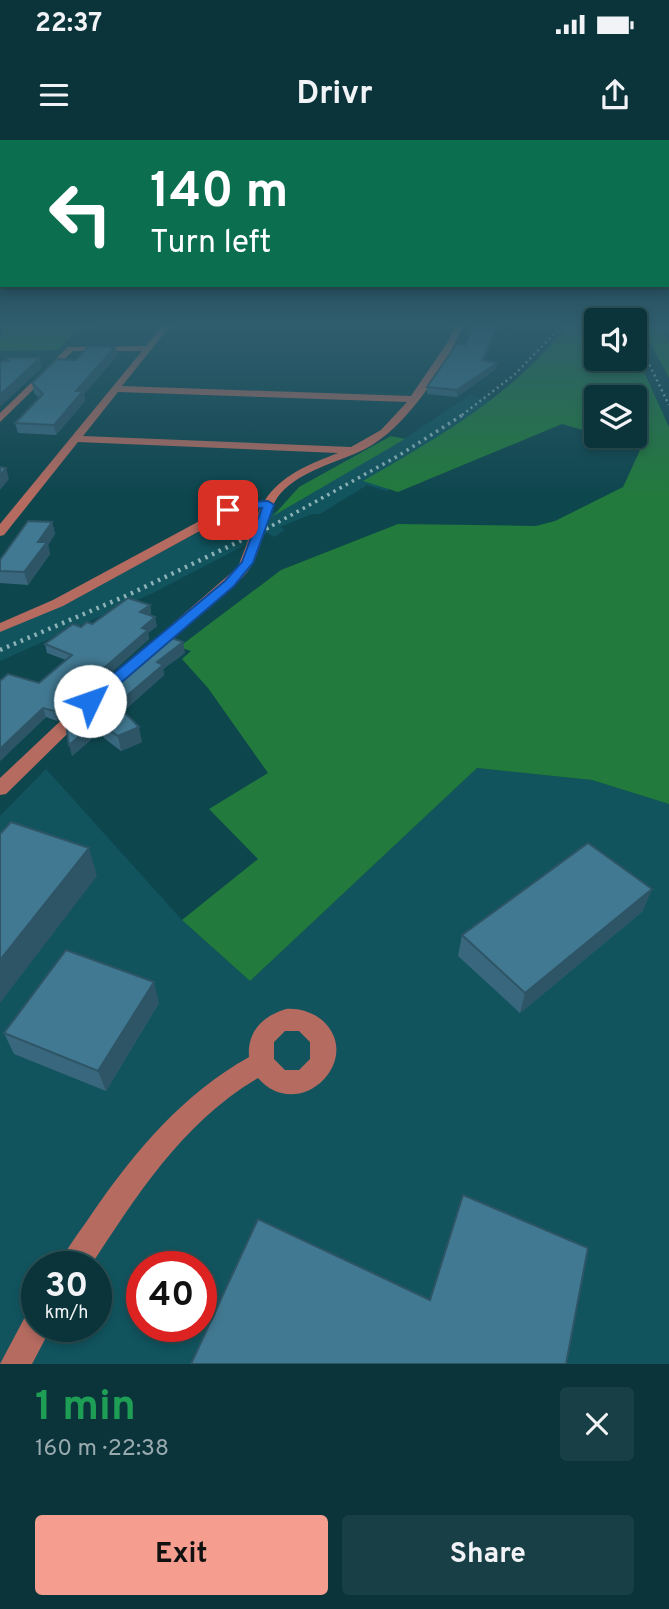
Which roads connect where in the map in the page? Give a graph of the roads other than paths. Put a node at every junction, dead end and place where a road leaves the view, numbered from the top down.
1 (37, 382) edge
2 (121, 382) edge
3 (423, 382) edge
4 (115, 389) junction
5 (411, 399) junction
6 (0, 419) edge
7 (75, 439) junction
8 (353, 450) junction
9 (268, 505) junction
10 (0, 532) edge
11 (0, 628) edge
12 (142, 657) edge
13 (120, 674) edge
14 (0, 789) edge
15 (261, 1063) dead end
16 (84, 1251) edge
17 (28, 1342) edge
18 (15, 1364) edge

1 - 6 street
2 - 4 street
3 - 5 street
4 - 5 street
4 - 7 street
5 - 8 street
7 - 8 street
7 - 10 street
8 - 9 street
9 - 11 street
9 - 12 street
13 - 14 street
15 - 16 street
17 - 18 street

